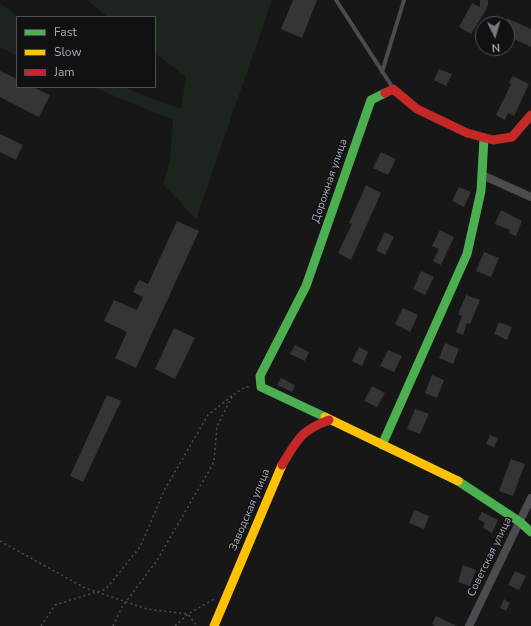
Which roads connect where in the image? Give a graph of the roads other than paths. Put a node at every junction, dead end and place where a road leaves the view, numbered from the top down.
1 (336, 0) edge
2 (404, 0) edge
3 (382, 72) junction
4 (393, 89) junction
5 (531, 115) edge
6 (484, 138) junction
7 (482, 175) junction
8 (531, 197) edge
9 (329, 420) junction
10 (382, 445) junction
11 (531, 498) edge
12 (520, 522) junction
13 (531, 532) edge
14 (214, 626) edge
15 (469, 626) edge

1 - 3 lane
2 - 3 lane
3 - 4 lane
4 - 6 street
4 - 9 street, Дорожная улица
5 - 6 street
6 - 7 street
7 - 8 street
7 - 10 street
9 - 10 street
9 - 14 street, Заводская улица
10 - 12 street
11 - 12 street, Советская улица
12 - 13 street
12 - 15 street, Советская улица

